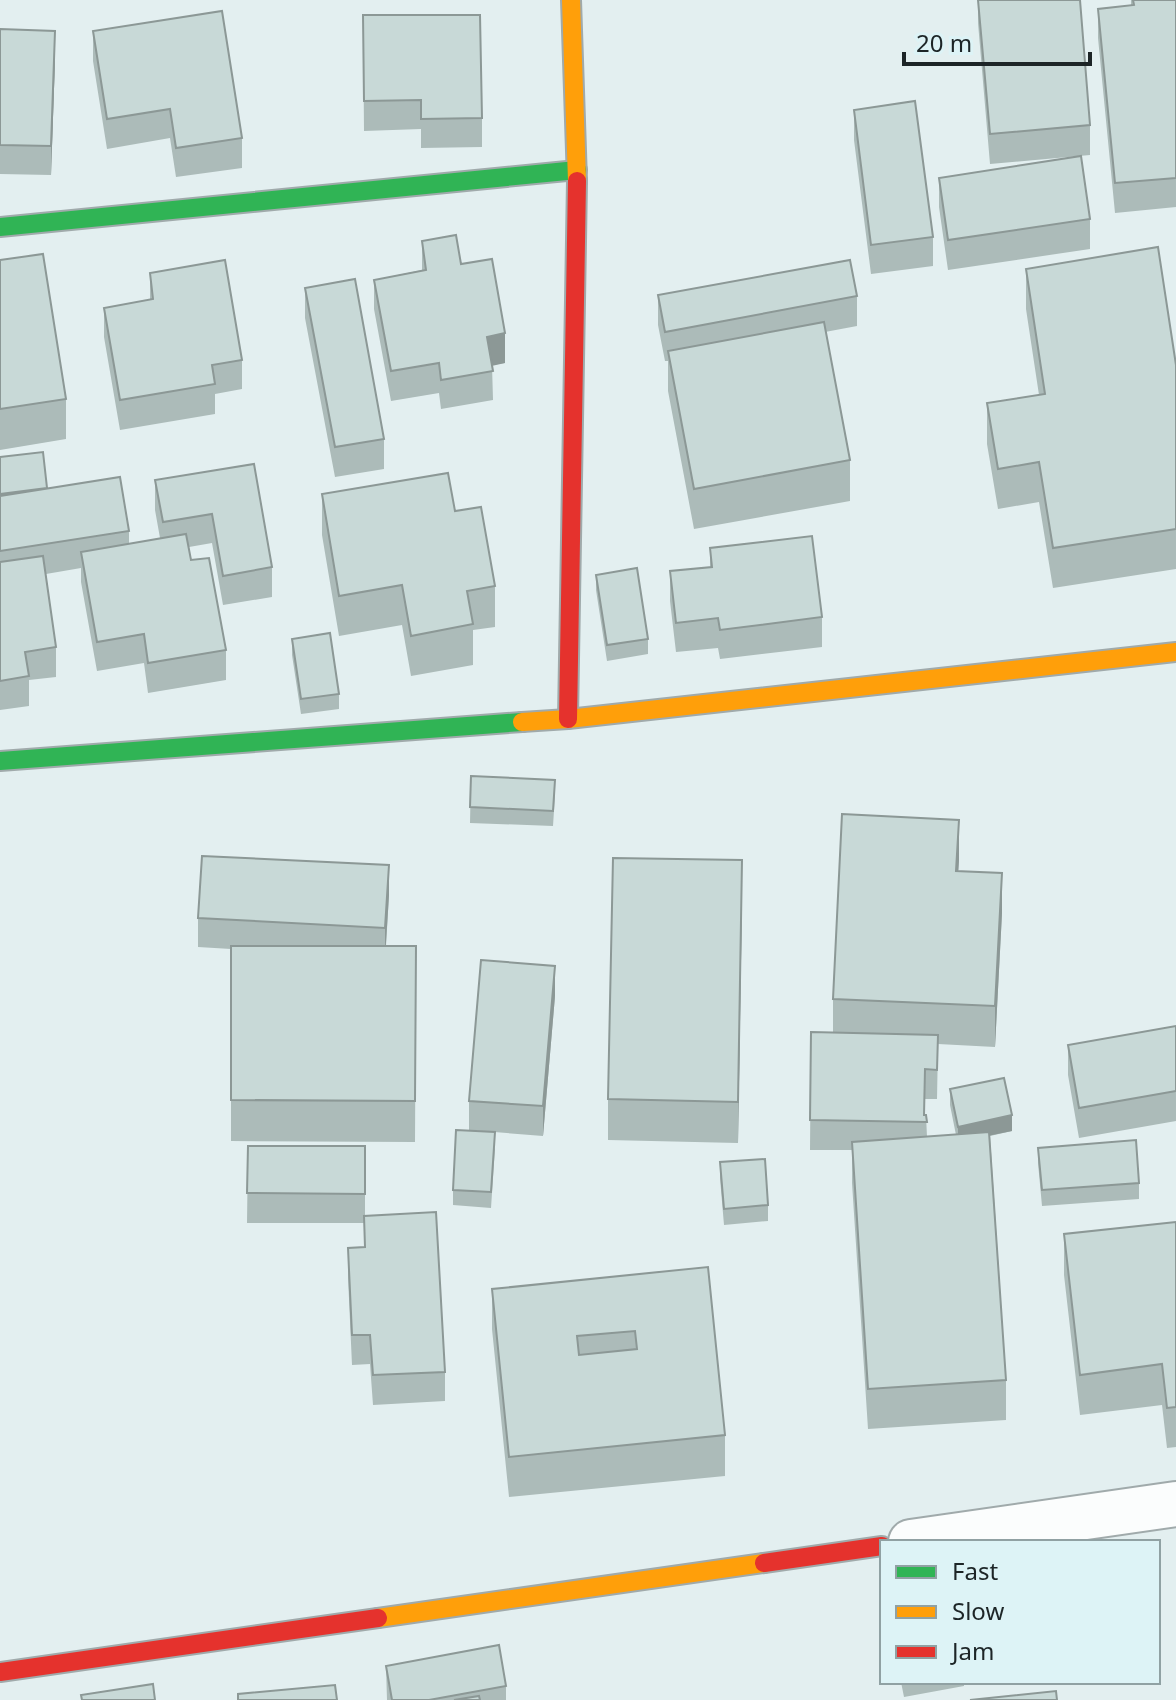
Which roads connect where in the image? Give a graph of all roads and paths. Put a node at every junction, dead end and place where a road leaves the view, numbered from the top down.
1 (571, 0) edge
2 (577, 170) junction
3 (0, 227) edge
4 (1176, 652) edge
5 (568, 719) junction
6 (0, 761) edge
7 (1176, 1504) edge
8 (925, 1540) edge
9 (880, 1546) edge
10 (0, 1672) edge

1 - 2 street
2 - 3 street
2 - 5 street
4 - 5 street
5 - 6 street
7 - 8 street
9 - 10 street

